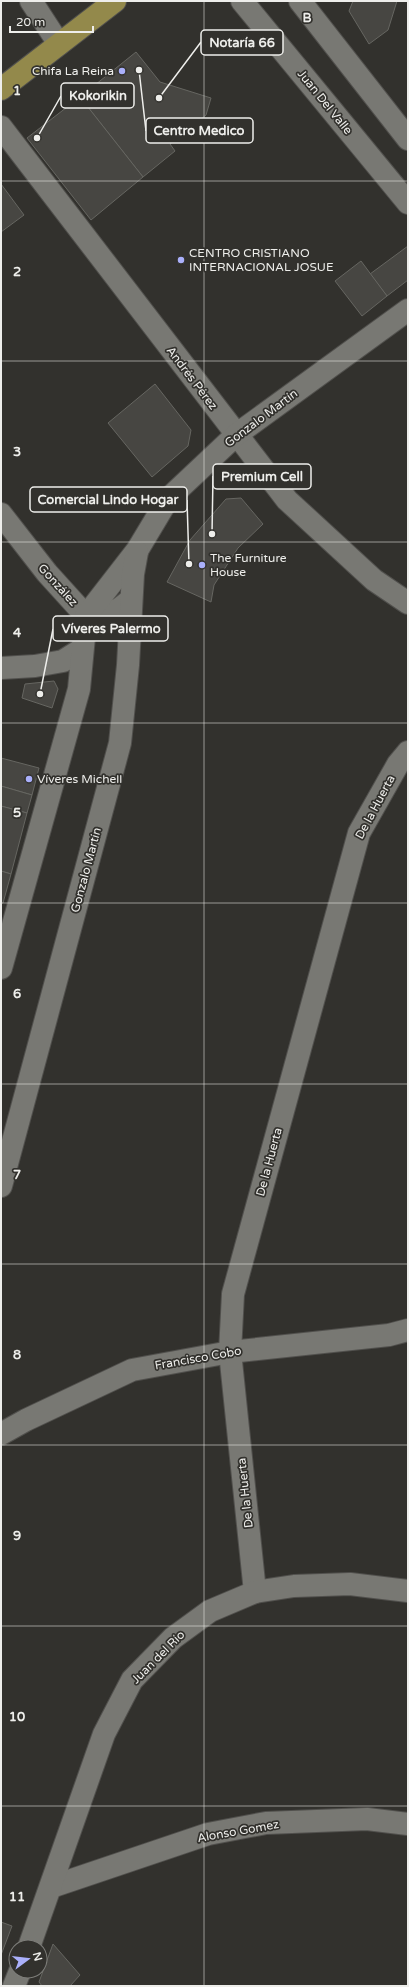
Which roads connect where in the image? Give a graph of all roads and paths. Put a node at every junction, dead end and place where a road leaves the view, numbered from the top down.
1 (31, 1) edge
2 (115, 1) edge
3 (242, 1) edge
4 (300, 1) edge
5 (59, 44) junction
6 (4, 82) edge
7 (1, 128) edge
8 (408, 139) edge
9 (408, 203) edge
10 (408, 310) edge
11 (236, 435) junction
12 (1, 514) edge
13 (138, 549) junction
14 (130, 600) junction
15 (408, 603) edge
16 (86, 616) junction
17 (82, 649) junction
18 (1, 668) edge
19 (408, 752) edge
20 (1, 968) edge
21 (1, 1186) edge
22 (408, 1330) edge
23 (230, 1352) junction
24 (3, 1432) edge
25 (408, 1591) edge
26 (255, 1592) junction
27 (408, 1824) edge
28 (51, 1887) junction
29 (32, 1939) edge

1 - 5 street
2 - 5 main road
3 - 9 street, Juan Del Valle
4 - 8 street
5 - 6 main road
7 - 11 street, Andrés Pérez
10 - 11 street, Gonzalo Martín
11 - 13 street, Gonzalo Martín
11 - 15 street, Andrés Pérez
12 - 16 street, González
13 - 14 street, Gonzalo Martín
13 - 16 street, Gonzalo Martín
14 - 16 street, González
14 - 21 street, Gonzalo Martín
16 - 17 street
17 - 18 street
17 - 20 street
19 - 23 street, De la Huerta
22 - 23 street, Francisco Cobo
23 - 24 street, Francisco Cobo
23 - 26 street, De la Huerta
25 - 26 street, Juan del Río
26 - 28 street, Juan del Río
27 - 28 street, Alonso Gomez
28 - 29 street, Juan del Río

